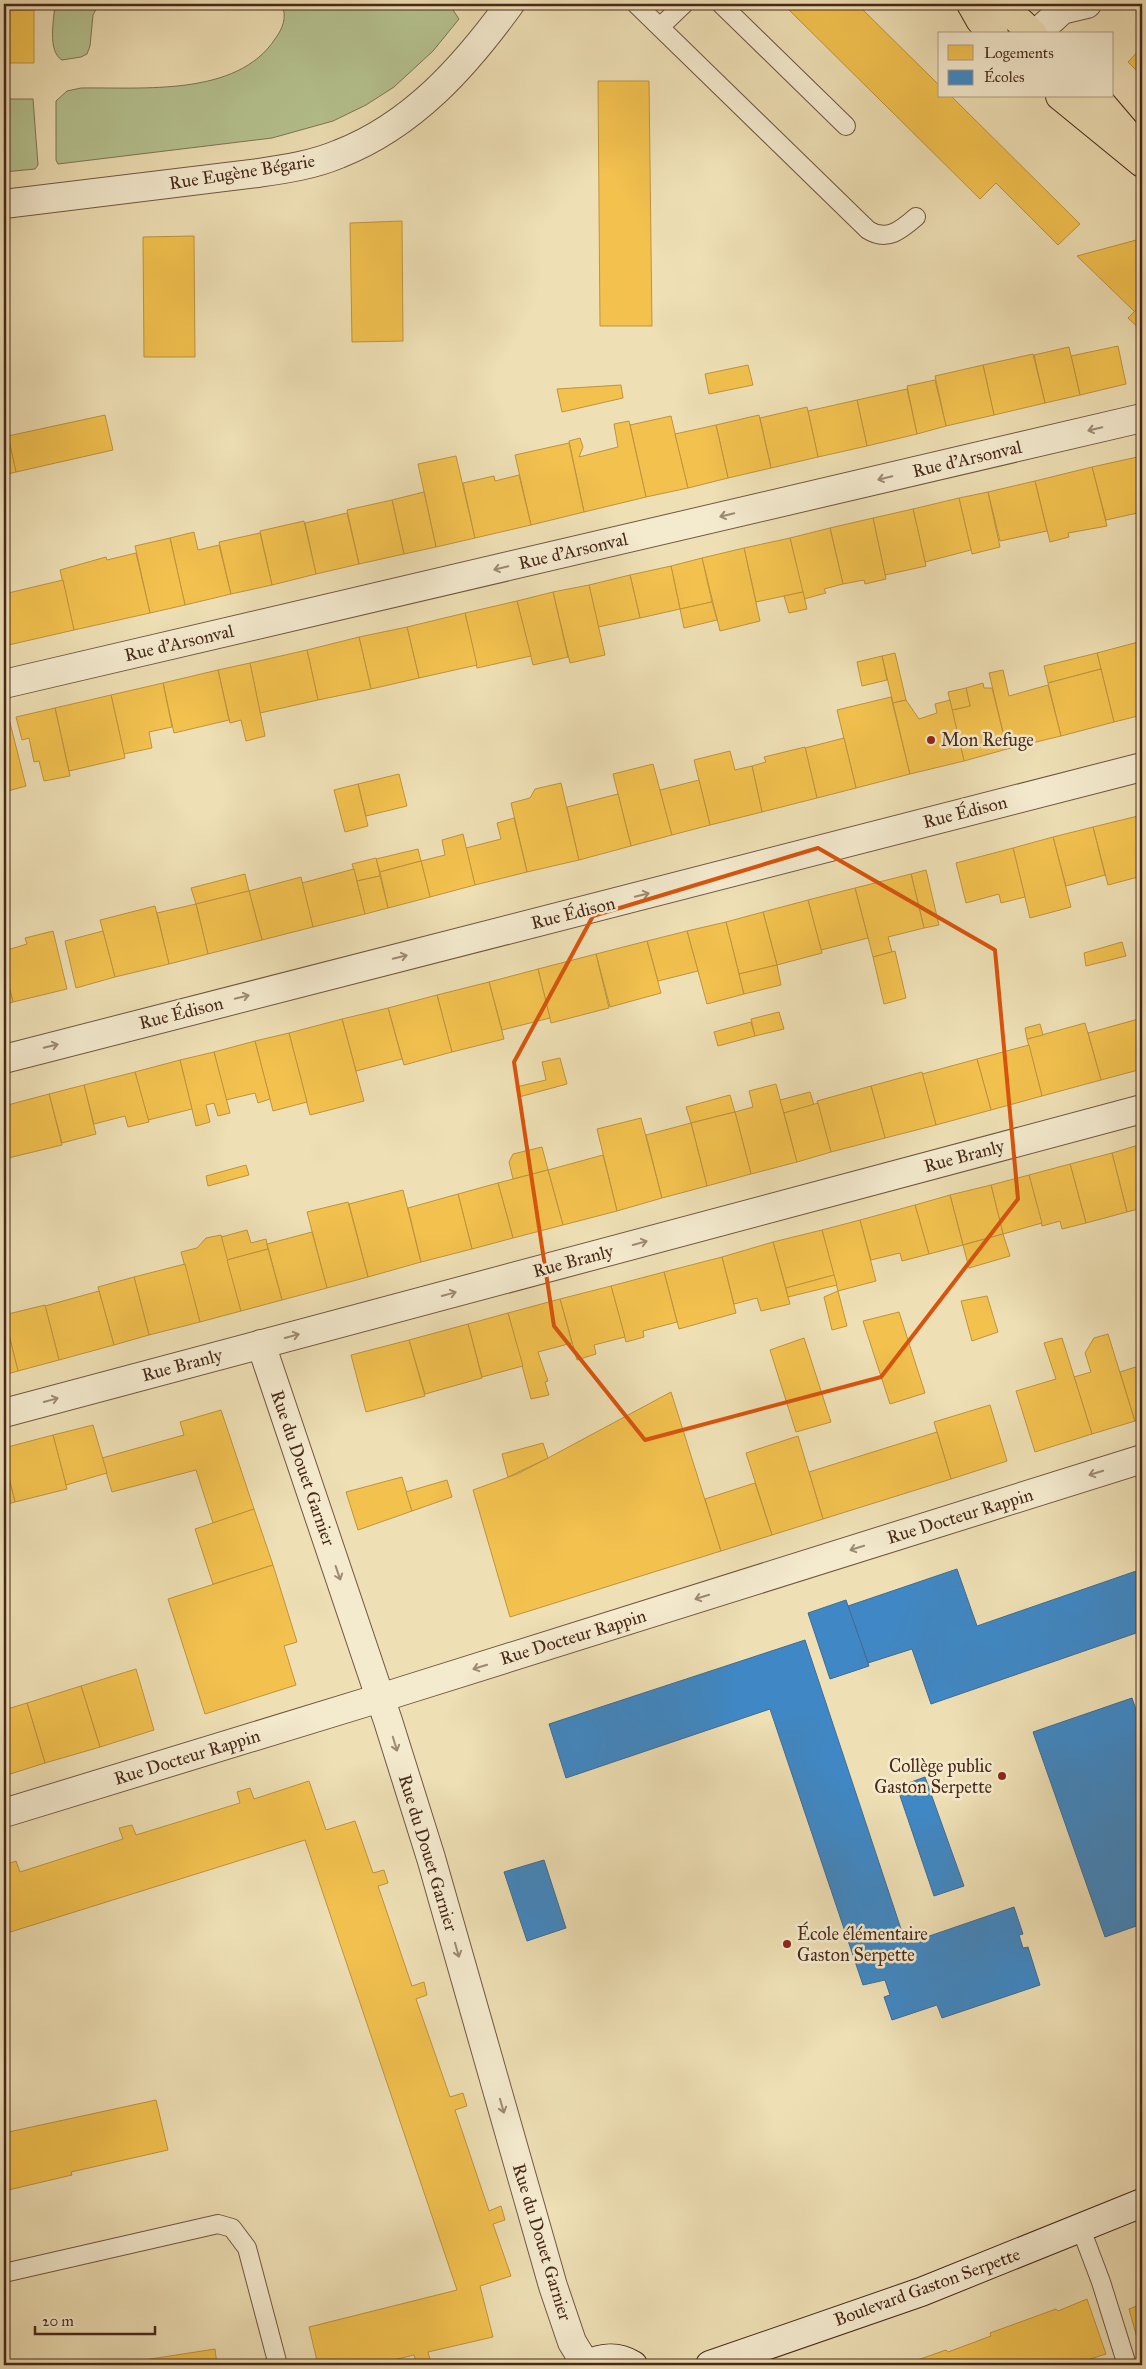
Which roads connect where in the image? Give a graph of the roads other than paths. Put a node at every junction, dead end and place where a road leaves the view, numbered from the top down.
1 (510, 4) edge
2 (636, 4) edge
3 (684, 4) edge
4 (721, 4) edge
5 (971, 4) edge
6 (1001, 4) edge
7 (1087, 4) edge
8 (661, 26) junction
9 (992, 32) edge
10 (1033, 32) edge
11 (1037, 32) edge
12 (1062, 98) edge
13 (1096, 98) edge
14 (846, 126) dead end
15 (1142, 151) edge
16 (1142, 163) edge
17 (4, 204) edge
18 (916, 217) dead end
19 (1142, 418) edge
20 (4, 684) edge
21 (1142, 766) edge
22 (4, 1058) edge
23 (1142, 1109) edge
24 (261, 1344) junction
25 (4, 1413) edge
26 (1142, 1459) edge
27 (380, 1698) junction
28 (4, 1813) edge
29 (1142, 2203) edge
30 (1081, 2229) junction
31 (4, 2273) edge
32 (278, 2365) edge
33 (586, 2365) edge
34 (633, 2365) edge
35 (710, 2365) edge
36 (1127, 2365) edge

1 - 17 street, Rue Eugène Bégarie
2 - 8 lane
3 - 8 lane
4 - 14 lane
5 - 9 main road
6 - 10 main road
7 - 11 street
8 - 18 lane
12 - 16 main road
13 - 15 main road
19 -> 20 street, Rue d'Arsonval
22 -> 21 street, Rue Édison
24 -> 23 street, Rue Branly
25 -> 24 street, Rue Branly
24 -> 27 street, Rue du Douet Garnier
26 -> 27 street, Rue Docteur Rappin
27 - 28 street, Rue Docteur Rappin
27 -> 33 street, Rue du Douet Garnier
29 - 30 street, Boulevard Gaston Serpette
30 - 35 street, Boulevard Gaston Serpette
30 - 36 lane
31 - 32 lane
33 - 34 street

